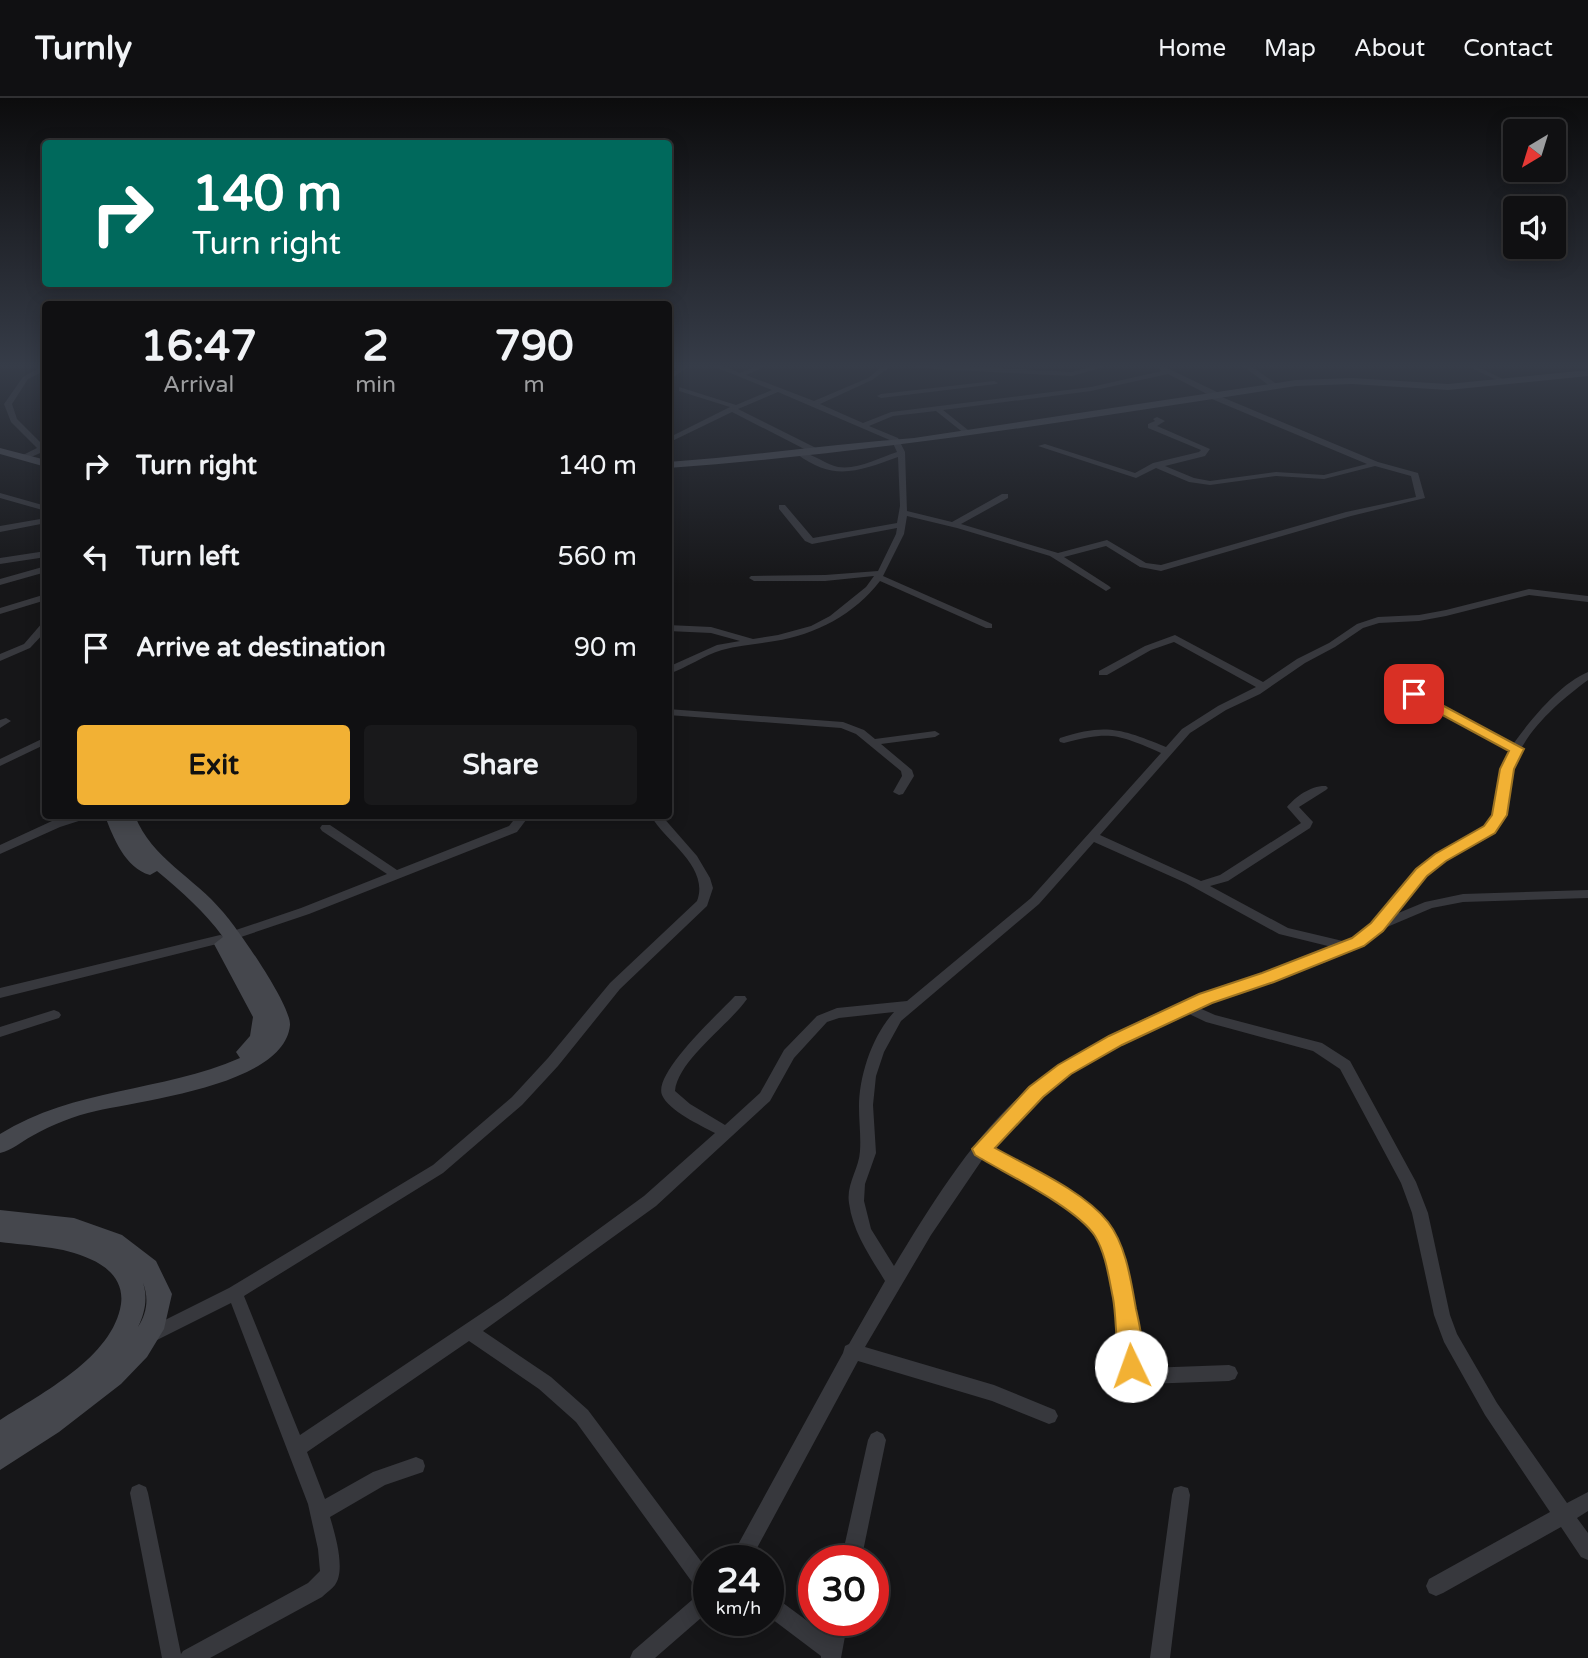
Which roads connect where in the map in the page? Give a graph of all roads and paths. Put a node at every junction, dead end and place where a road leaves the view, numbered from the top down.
1 (27, 439) edge
2 (792, 439) edge
3 (877, 439) edge
4 (877, 439) edge
5 (921, 439) edge
6 (1182, 439) edge
7 (1316, 439) edge
8 (1042, 446) dead end
9 (885, 447) junction
10 (817, 452) junction
11 (0, 453) edge
12 (801, 454) junction
13 (38, 455) edge
14 (1375, 464) junction
15 (1159, 465) junction
16 (672, 466) edge
17 (0, 495) edge
18 (1005, 496) dead end
19 (782, 507) dead end
20 (42, 508) edge
21 (904, 513) junction
22 (42, 521) edge
23 (954, 524) junction
24 (901, 525) junction
25 (0, 529) edge
26 (42, 555) edge
27 (1057, 556) junction
28 (0, 561) edge
29 (42, 570) edge
30 (880, 575) junction
31 (754, 578) dead end
32 (0, 582) edge
33 (1106, 588) dead end
34 (42, 598) edge
35 (1588, 599) edge
36 (0, 611) edge
37 (989, 626) dead end
38 (672, 628) edge
39 (42, 629) edge
40 (753, 642) junction
41 (0, 658) edge
42 (672, 669) edge
43 (1103, 673) dead end
44 (1588, 675) edge
45 (1264, 687) junction
46 (1414, 694) dead end
47 (672, 712) edge
48 (935, 734) dead end
49 (1063, 740) dead end
50 (42, 742) edge
51 (874, 743) junction
52 (1517, 749) junction
53 (1166, 751) junction
54 (0, 763) edge
55 (1322, 788) dead end
56 (899, 792) dead end
57 (74, 819) edge
58 (114, 819) edge
59 (128, 819) edge
60 (519, 819) edge
61 (658, 819) edge
62 (326, 828) dead end
63 (1091, 836) junction
64 (134, 846) junction
65 (0, 850) edge
66 (396, 875) junction
67 (1199, 885) junction
68 (1588, 894) edge
69 (1377, 927) junction
70 (226, 938) junction
71 (1348, 947) junction
72 (0, 993) edge
73 (740, 999) dead end
74 (909, 1006) junction
75 (1186, 1007) junction
76 (54, 1015) dead end
77 (0, 1032) edge
78 (0, 1133) edge
79 (726, 1133) junction
80 (0, 1145) edge
81 (982, 1149) junction
82 (0, 1219) edge
83 (0, 1232) edge
84 (893, 1280) junction
85 (236, 1293) junction
86 (469, 1331) junction
87 (150, 1335) junction
88 (123, 1336) junction
89 (851, 1351) junction
90 (1229, 1373) dead end
91 (1049, 1416) dead end
92 (0, 1435) edge
93 (877, 1440) dead end
94 (298, 1447) junction
95 (0, 1457) edge
96 (416, 1466) dead end
97 (139, 1493) dead end
98 (1181, 1495) dead end
99 (1588, 1501) edge
100 (319, 1513) junction
101 (1563, 1515) junction
102 (748, 1545) edge
103 (854, 1545) edge
104 (1588, 1550) edge
105 (693, 1567) edge
106 (1436, 1586) dead end
107 (693, 1612) edge
108 (784, 1617) edge
109 (835, 1636) edge
110 (832, 1655) edge
111 (172, 1658) edge
112 (190, 1658) edge
113 (640, 1658) edge
114 (1160, 1658) edge

1 - 13 street
2 - 10 street
3 - 9 main road
4 - 9 street
5 - 9 main road
6 - 15 street
7 - 14 street
8 - 15 street
9 - 10 main road
9 - 12 street
9 - 21 street
10 - 12 main road
11 - 13 main road
11 - 13 main road
11 - 13 main road
12 - 16 main road
14 - 15 street
14 - 27 street
17 - 20 street
18 - 23 street
19 - 24 street
21 - 23 street
21 - 24 street
22 - 25 street
23 - 27 street
24 - 30 street
26 - 28 street
27 - 33 street
29 - 32 street
30 - 31 street
30 - 37 street
30 - 40 street
34 - 36 street
35 - 45 street
38 - 40 street
39 - 41 street
40 - 42 street
43 - 45 street
44 - 52 street
45 - 53 street
46 - 52 street
47 - 51 street
48 - 51 street
49 - 53 street
50 - 54 street
51 - 56 street
52 - 69 street
53 - 63 street
55 - 67 street
57 - 65 street
58 - 64 main road
59 - 64 main road
60 - 66 street
61 - 85 street
62 - 66 street
63 - 67 street
63 - 74 street
64 - 70 main road
66 - 70 street
67 - 71 street
68 - 69 street
69 - 71 street
70 - 72 street
70 - 78 main road
70 - 80 main road
71 - 75 street
73 - 79 street
74 - 79 street
74 - 84 street
75 - 81 street
75 - 101 street
76 - 77 street
79 - 86 street
81 - 84 street
81 - 90 street
82 - 87 main road
83 - 88 main road
84 - 89 street
85 - 87 street
85 - 94 street
86 - 94 street
86 - 105 street
87 - 88 street
87 - 95 main road
88 - 92 main road
89 - 91 street
89 - 102 street
93 - 103 street
94 - 100 street
96 - 100 street
97 - 111 street
98 - 114 street
99 - 101 street
100 - 112 street
101 - 104 street
101 - 106 street
107 - 113 street
108 - 110 street
109 - 110 street

